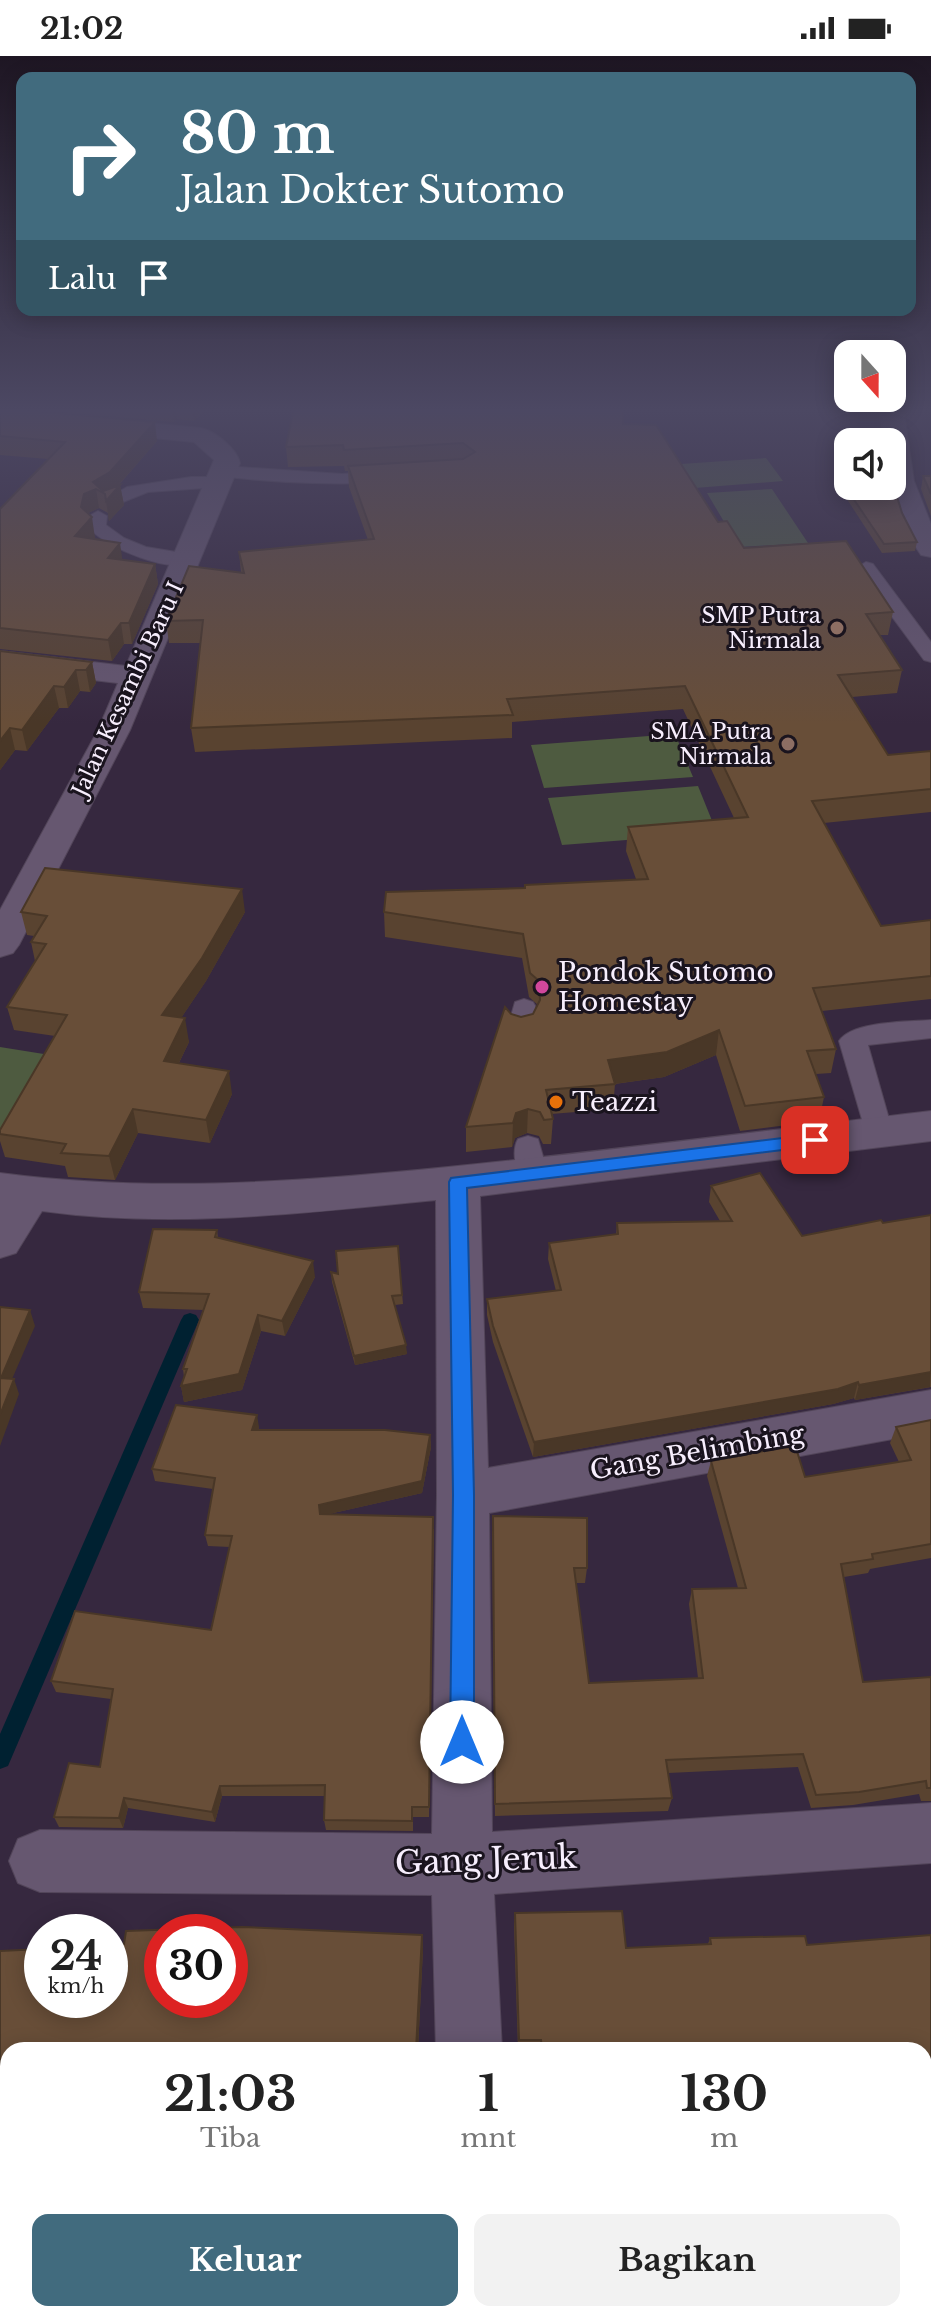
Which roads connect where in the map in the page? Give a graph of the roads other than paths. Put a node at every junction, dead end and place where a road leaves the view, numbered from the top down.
1 (102, 513) edge
2 (207, 513) edge
3 (910, 513) edge
4 (931, 549) edge
5 (187, 559) junction
6 (866, 568) edge
7 (931, 656) edge
8 (0, 660) edge
9 (137, 676) junction
10 (0, 945) edge
11 (931, 1029) edge
12 (931, 1126) edge
13 (878, 1133) junction
14 (458, 1182) junction
15 (15, 1192) edge
16 (0, 1241) edge
17 (931, 1411) edge
18 (463, 1495) junction
19 (931, 1833) edge
20 (40, 1861) dead end
21 (462, 1865) junction
22 (469, 2042) edge

1 - 5 lane
2 - 5 street, Jalan Kesambi Baru I
3 - 4 street
5 - 9 street, Jalan Kesambi Baru I
6 - 7 lane
8 - 9 street
9 - 10 street, Jalan Kesambi Baru I
11 - 13 lane
12 - 13 street
13 - 14 street
14 - 15 street
14 - 18 street
15 - 16 street
17 - 18 street, Gang Belimbing
18 - 21 street
19 - 21 street, Gang Jeruk
20 - 21 street, Gang Jeruk
21 - 22 street

